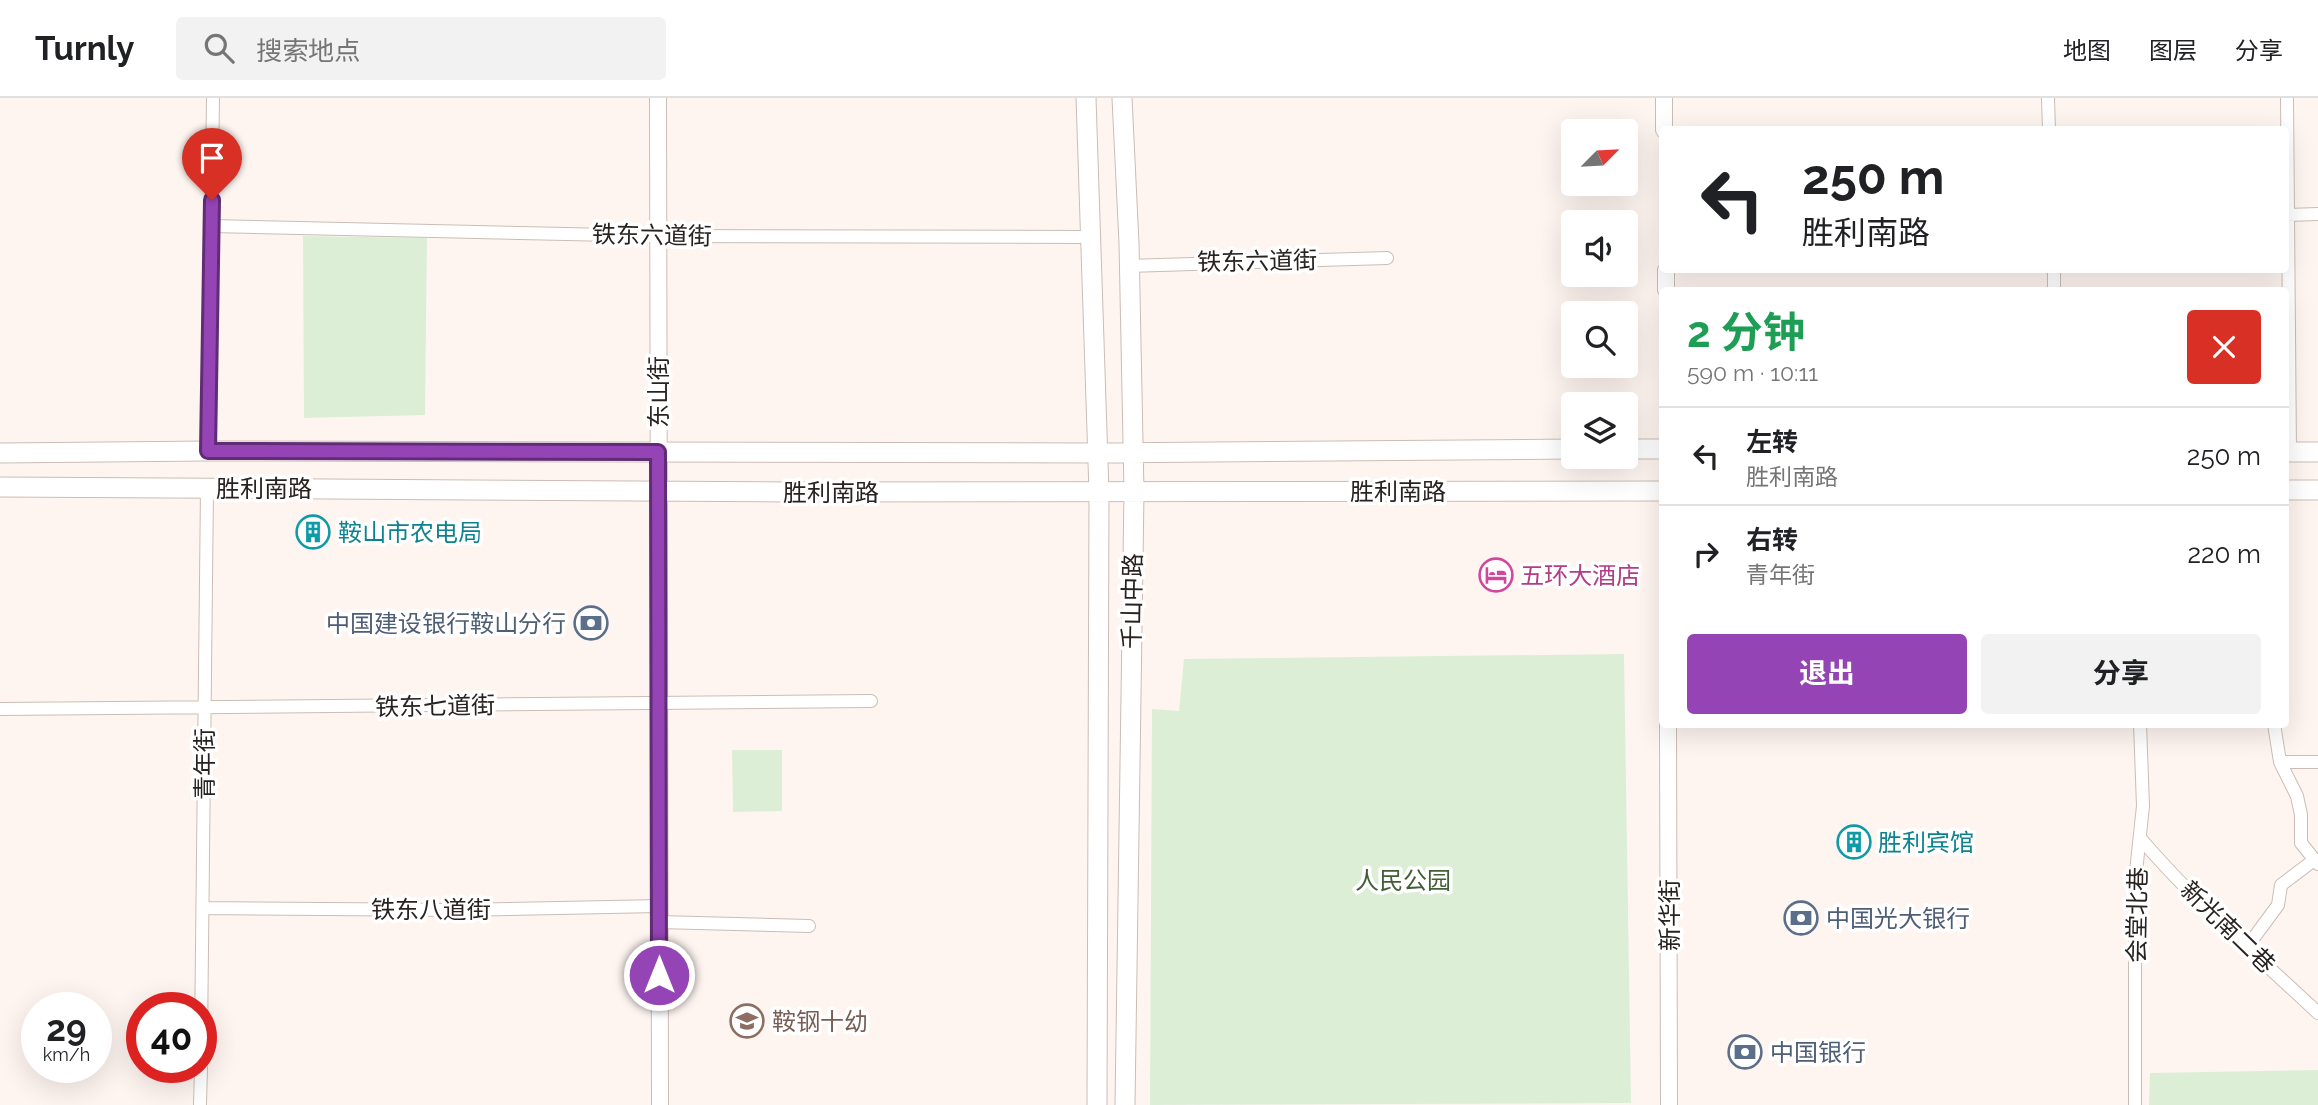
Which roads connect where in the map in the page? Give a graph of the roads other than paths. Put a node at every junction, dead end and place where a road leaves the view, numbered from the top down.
1 (213, 98) edge
2 (658, 98) edge
3 (1086, 98) edge
4 (1122, 98) edge
5 (1664, 98) edge
6 (2048, 98) edge
7 (2287, 98) edge
8 (1664, 126) edge
9 (2049, 126) edge
10 (2287, 126) edge
11 (2318, 214) edge
12 (2289, 215) edge
13 (211, 226) junction
14 (658, 236) junction
15 (1092, 237) junction
16 (1387, 258) dead end
17 (1128, 266) junction
18 (1561, 449) edge
19 (1638, 449) edge
20 (1659, 449) edge
21 (208, 451) junction
22 (658, 452) junction
23 (1134, 452) junction
24 (2289, 452) edge
25 (2318, 452) edge
26 (0, 453) edge
27 (1097, 453) junction
28 (0, 487) edge
29 (207, 489) junction
30 (2289, 490) edge
31 (2318, 490) edge
32 (1659, 491) edge
33 (658, 492) junction
34 (1099, 492) junction
35 (1134, 492) junction
36 (870, 701) dead end
37 (659, 703) junction
38 (0, 709) edge
39 (205, 709) junction
40 (1668, 728) edge
41 (2140, 728) edge
42 (2274, 728) edge
43 (2280, 762) junction
44 (2318, 762) edge
45 (2140, 838) junction
46 (2316, 862) edge
47 (203, 908) junction
48 (659, 914) junction
49 (809, 926) dead end
50 (2247, 947) junction
51 (202, 992) edge
52 (2318, 1013) edge
53 (201, 1083) edge
54 (201, 1105) edge
55 (660, 1105) edge
56 (1097, 1105) edge
57 (1125, 1105) edge
58 (1669, 1105) edge
59 (2135, 1105) edge

1 - 13 street
2 - 14 street, 东山街
3 - 15 main road, 千山中路
4 - 17 main road, 千山中路
5 - 8 street
6 - 9 street
7 - 10 street
11 - 12 street
13 - 14 street, 铁东六道街
13 - 21 street
14 - 15 street, 铁东六道街
14 - 22 street, 东山街
15 - 27 main road, 千山中路
16 - 17 street, 铁东六道街
17 - 23 main road, 千山中路
18 - 23 main road, 胜利南路
19 - 20 main road
21 - 22 main road, 胜利南路
21 - 26 main road, 胜利南路
22 - 27 main road, 胜利南路
22 - 33 street, 东山街
23 - 27 main road, 胜利南路
23 - 35 main road, 千山中路
24 - 25 main road
27 - 34 main road, 千山中路
28 - 29 main road, 胜利南路
29 - 33 main road, 胜利南路
29 - 39 street, 青年街
30 - 31 main road
32 - 35 main road, 胜利南路
33 - 34 main road, 胜利南路
33 - 37 street, 东山街
34 - 35 main road, 胜利南路
34 - 56 main road, 千山中路
35 - 57 main road, 千山中路
36 - 37 street, 铁东七道街
37 - 39 street, 铁东七道街
37 - 48 street, 东山街
38 - 39 street, 铁东七道街
39 - 47 street, 青年街
40 - 58 street, 新华街
41 - 45 street, 会堂北巷
42 - 43 street
43 - 44 street
43 - 46 street
45 - 50 street, 新光南二巷
45 - 59 street, 会堂北巷
46 - 50 street
47 - 48 street, 铁东八道街
47 - 51 street, 青年街
48 - 49 street, 铁东八道街
48 - 55 street, 东山街
50 - 52 street, 新光南二巷
53 - 54 street

